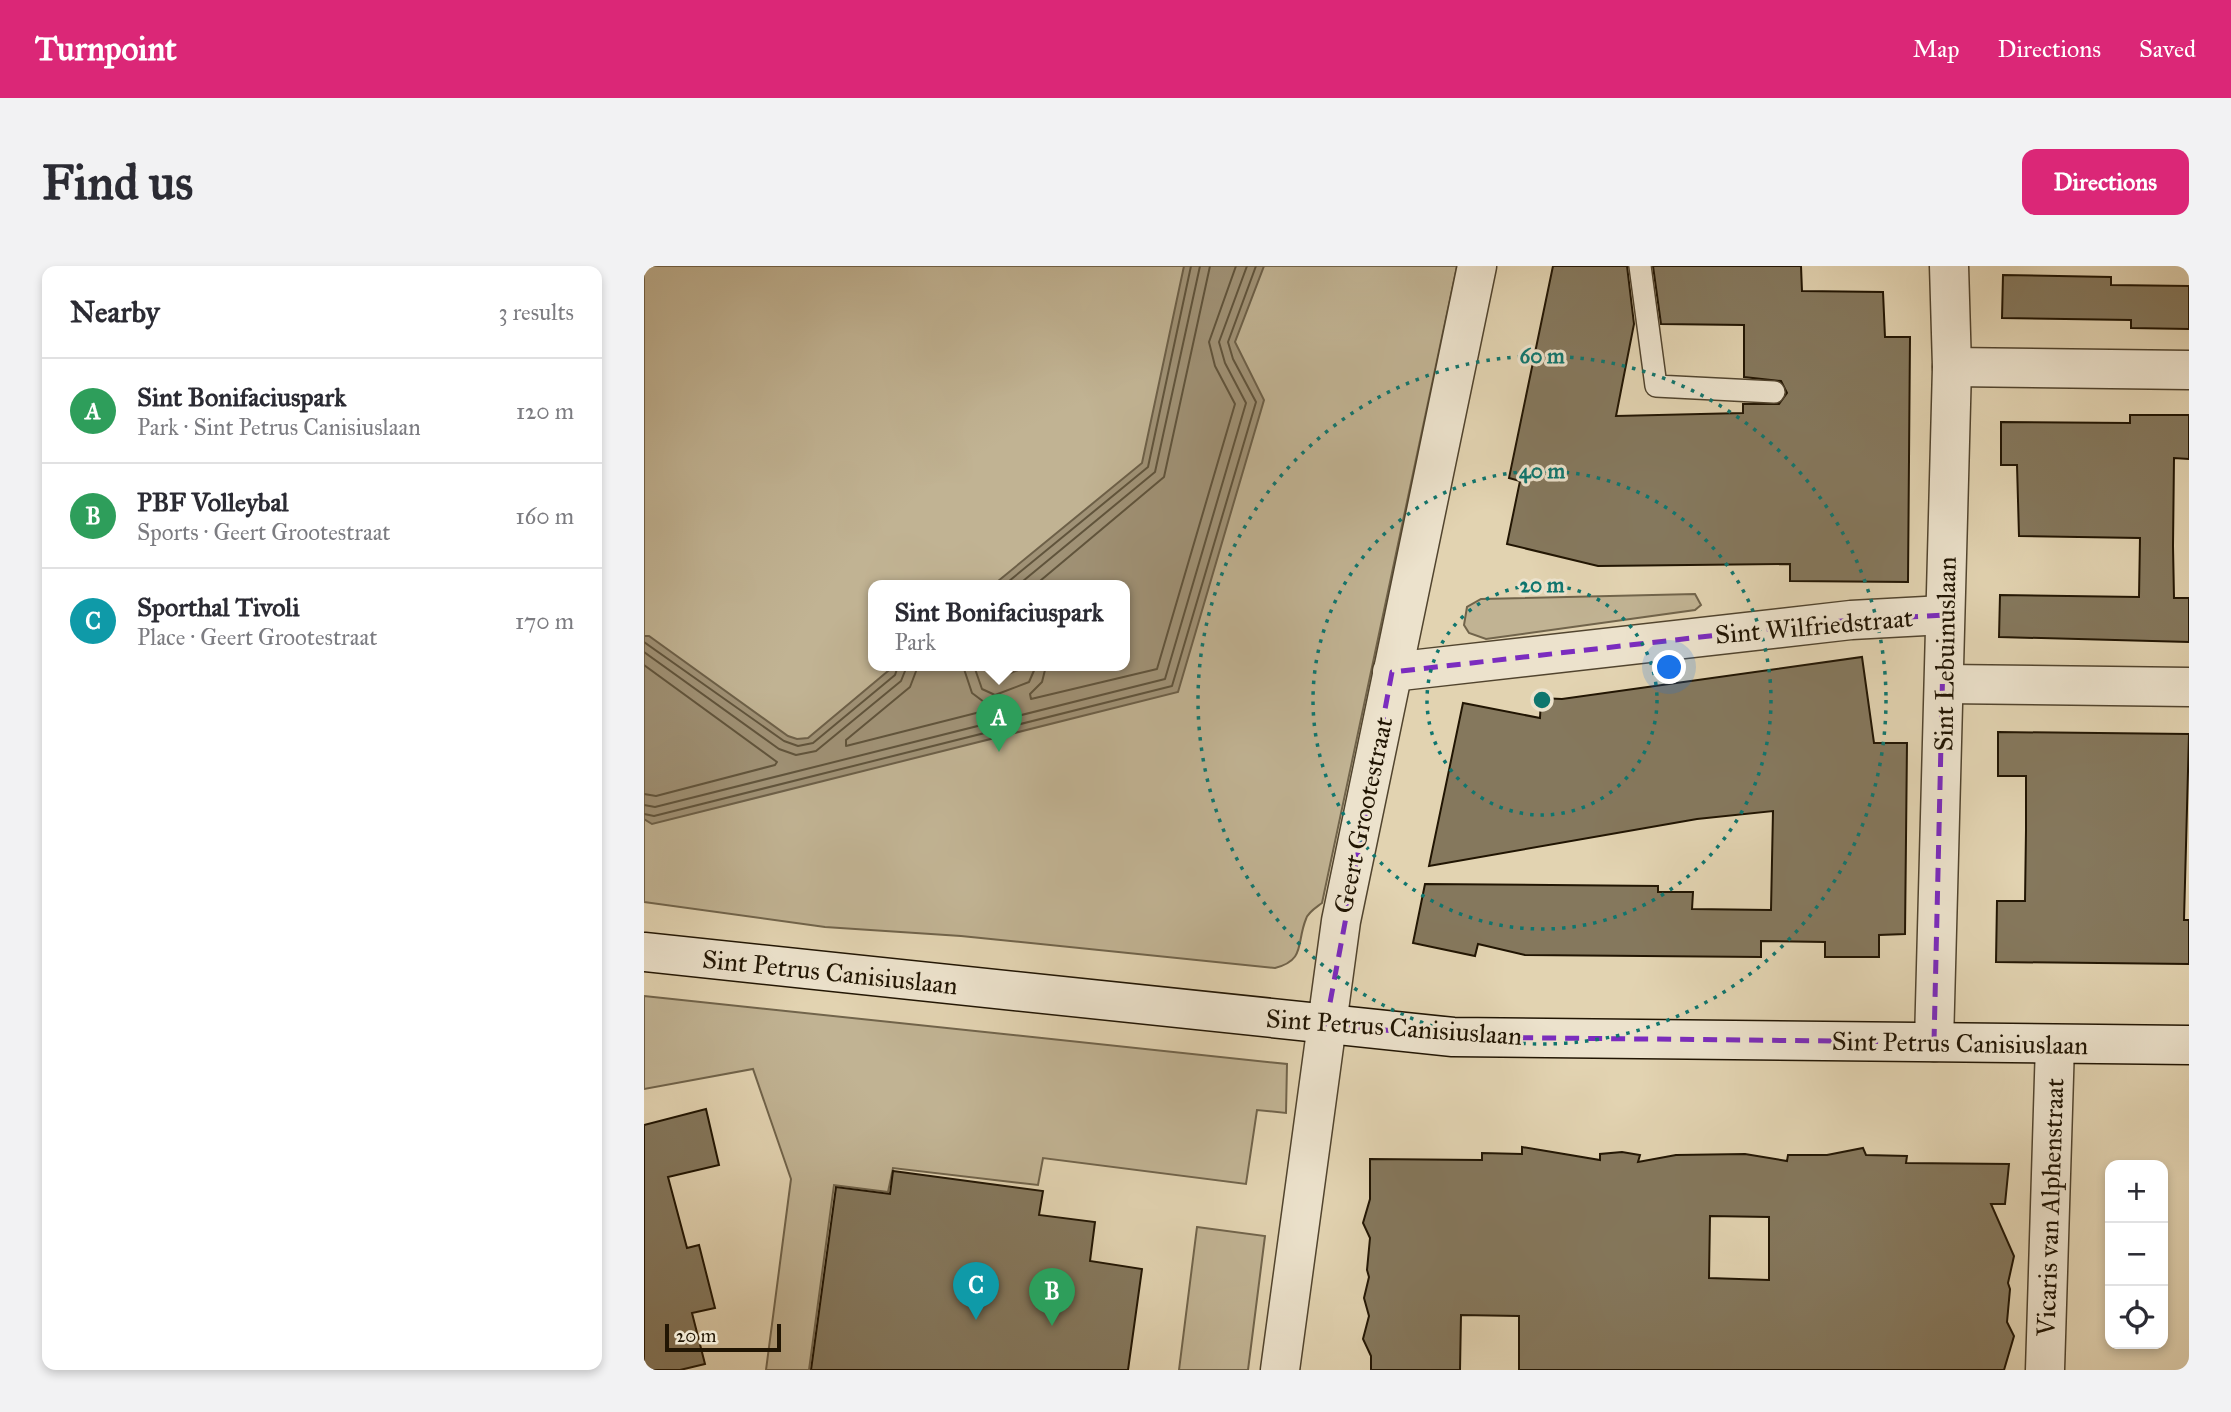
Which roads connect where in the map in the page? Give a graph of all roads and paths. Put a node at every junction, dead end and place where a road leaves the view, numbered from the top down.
1 (1477, 266) edge
2 (1640, 266) edge
3 (1949, 266) edge
4 (1952, 367) junction
5 (2189, 370) edge
6 (1774, 393) dead end
7 (1944, 615) junction
8 (1392, 672) junction
9 (1945, 684) junction
10 (2189, 687) edge
11 (644, 952) edge
12 (1326, 1024) junction
13 (1934, 1042) junction
14 (2055, 1044) junction
15 (2189, 1045) edge
16 (1280, 1370) edge
17 (2045, 1370) edge

1 - 8 street, Geert Grootestraat
2 - 6 lane
3 - 4 street, Sint Lebuinuslaan
4 - 5 street
4 - 7 street, Sint Lebuinuslaan
7 - 8 street, Sint Wilfriedstraat
7 - 9 street, Sint Lebuinuslaan
8 - 12 street, Geert Grootestraat
9 - 10 street
9 - 13 street, Sint Lebuinuslaan
11 - 12 street, Sint Petrus Canisiuslaan
12 - 13 street, Sint Petrus Canisiuslaan
12 - 16 street, Geert Grootestraat
13 - 14 street, Sint Petrus Canisiuslaan
14 - 15 street, Sint Petrus Canisiuslaan
14 - 17 street, Vicaris van Alphenstraat

